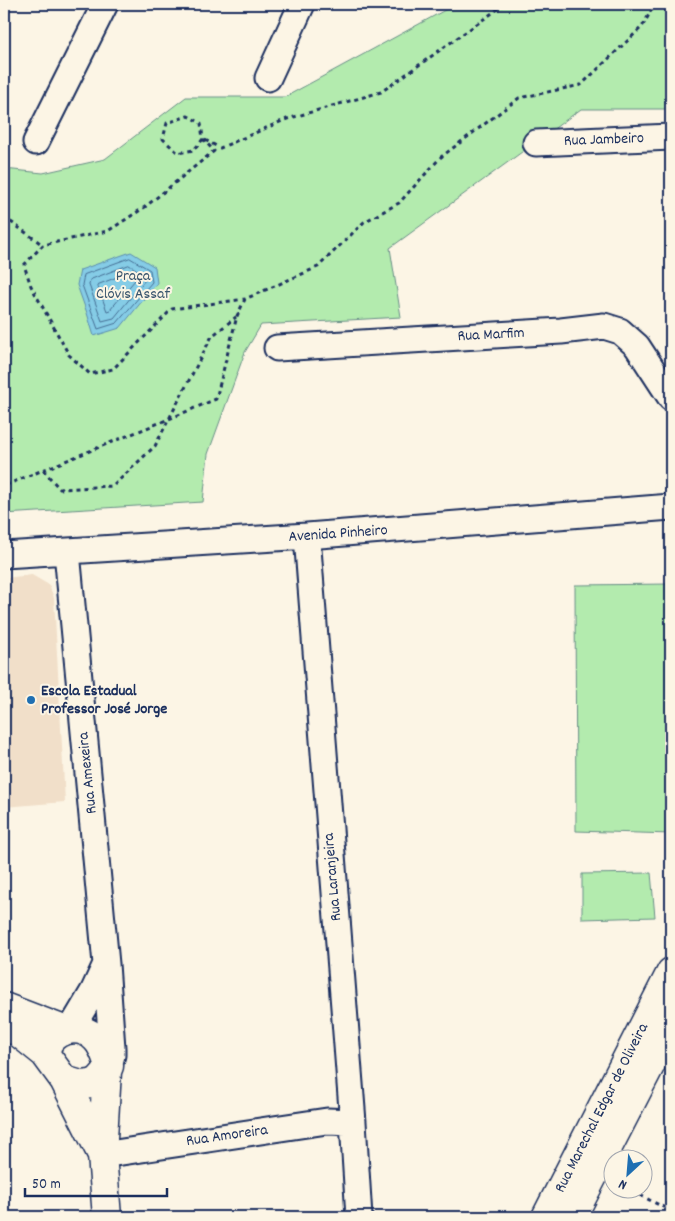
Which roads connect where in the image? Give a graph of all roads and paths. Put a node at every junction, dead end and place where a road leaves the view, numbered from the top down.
1 (105, 4) edge
2 (302, 4) edge
3 (505, 4) edge
4 (655, 4) edge
5 (268, 78) dead end
6 (671, 137) edge
7 (203, 140) junction
8 (36, 142) dead end
9 (536, 143) dead end
10 (4, 217) edge
11 (43, 245) junction
12 (245, 299) junction
13 (237, 316) junction
14 (277, 348) dead end
15 (671, 398) edge
16 (169, 419) junction
17 (43, 470) junction
18 (4, 476) edge
19 (6, 485) junction
20 (4, 496) edge
21 (671, 507) edge
22 (307, 536) junction
23 (67, 552) junction
24 (4, 555) edge
25 (106, 964) junction
26 (671, 972) edge
27 (4, 1007) edge
28 (4, 1022) edge
29 (671, 1025) edge
30 (68, 1030) junction
31 (45, 1054) junction
32 (108, 1068) junction
33 (64, 1080) junction
34 (353, 1122) junction
35 (102, 1155) junction
36 (646, 1198) edge
37 (671, 1211) edge
38 (107, 1217) edge
39 (359, 1217) edge
40 (546, 1217) edge
41 (572, 1217) edge

1 - 8 street
2 - 5 street
3 - 7 path
4 - 12 path
6 - 9 street, Rua Jambeiro
7 - 7 path
7 - 11 path
10 - 11 path
11 - 12 path
12 - 13 path
13 - 16 path
13 - 16 path
14 - 15 street, Rua Marfim
16 - 17 path
16 - 17 path
17 - 19 path
18 - 19 path
19 - 20 path
21 - 22 street, Avenida Pinheiro
22 - 23 street, Avenida Pinheiro
22 - 34 street, Rua Laranjeira
23 - 24 street, Avenida Pinheiro
23 - 25 street, Rua Amexeira
25 - 30 street
25 - 32 street, Rua Amexeira
26 - 40 main road, Rua Marechal Edgar de Oliveira
27 - 30 main road
28 - 31 main road
29 - 41 main road, Rua Marechal Edgar de Oliveira
30 - 31 main road
30 - 32 main road
31 - 33 main road
32 - 33 main road
32 - 35 main road
33 - 35 main road
34 - 35 street, Rua Amoreira
34 - 39 street, Rua Laranjeira
35 - 38 main road
36 - 37 path

